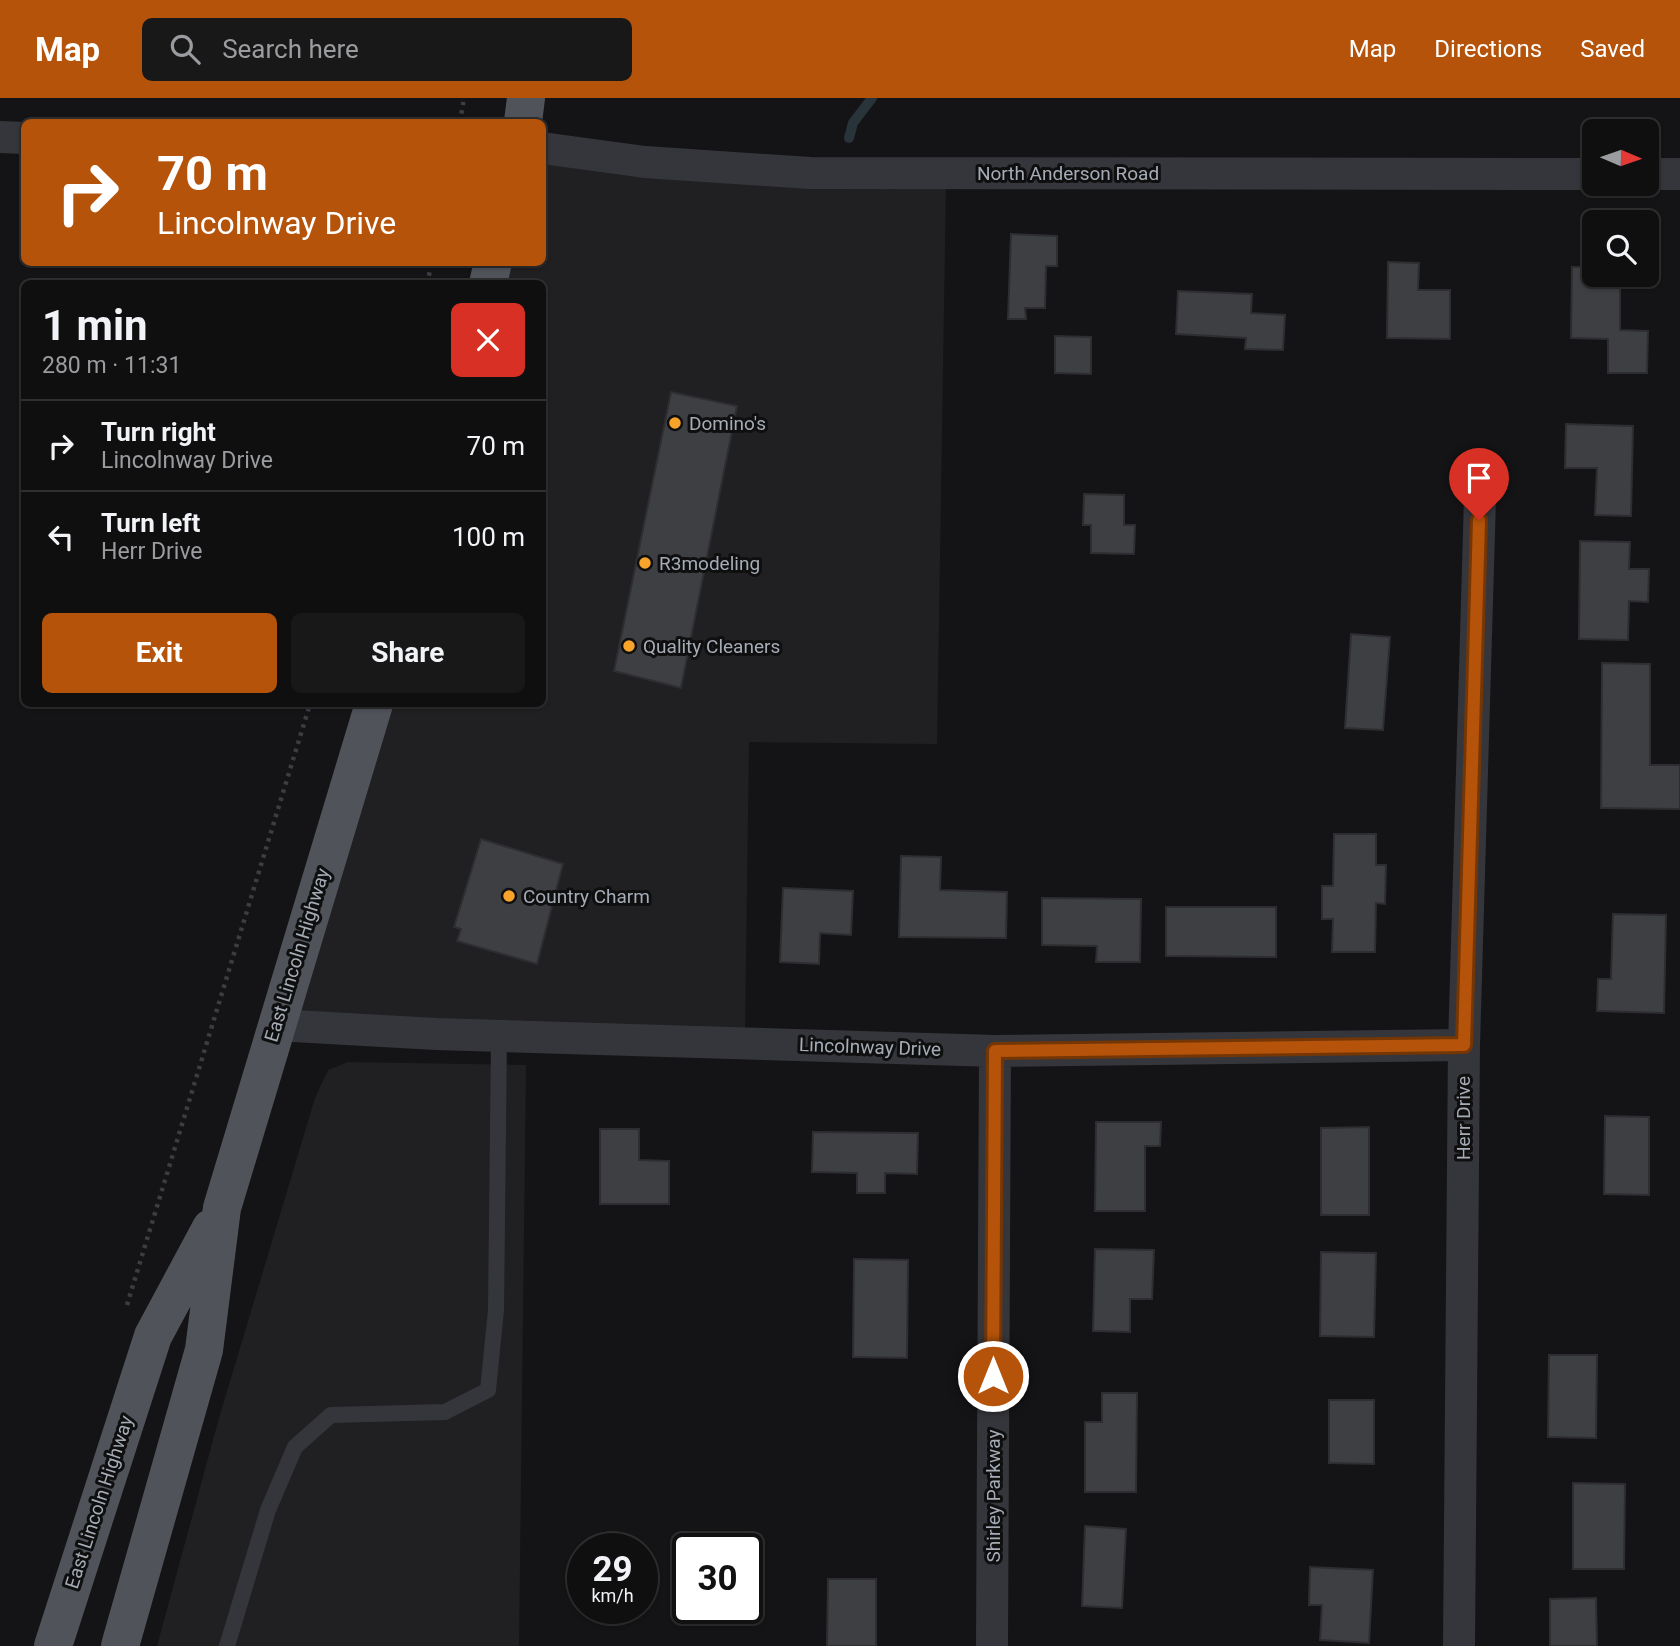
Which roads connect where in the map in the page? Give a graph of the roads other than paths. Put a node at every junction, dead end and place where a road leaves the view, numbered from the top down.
1 (526, 98) edge
2 (523, 119) edge
3 (0, 137) edge
4 (21, 138) edge
5 (546, 149) edge
6 (1582, 174) edge
7 (1659, 174) edge
8 (1680, 174) edge
9 (1480, 464) dead end
10 (373, 707) edge
11 (275, 1025) junction
12 (499, 1036) junction
13 (1464, 1045) junction
14 (995, 1051) junction
15 (222, 1208) junction
16 (129, 1645) edge
17 (53, 1646) edge
18 (227, 1646) edge
19 (992, 1646) edge
20 (1459, 1646) edge

1 - 2 main road
3 - 4 street
5 - 6 street, North Anderson Road
7 - 8 street
9 - 13 street, Herr Drive
10 - 11 main road, East Lincoln Highway
11 - 12 street, Lincolnway Drive
11 - 15 main road, East Lincoln Highway
12 - 14 street, Lincolnway Drive
12 - 18 lane
13 - 14 street, Lincolnway Drive
13 - 20 street, Herr Drive
14 - 19 street, Shirley Parkway
15 - 16 main road, East Lincoln Highway
15 - 17 main road, East Lincoln Highway

